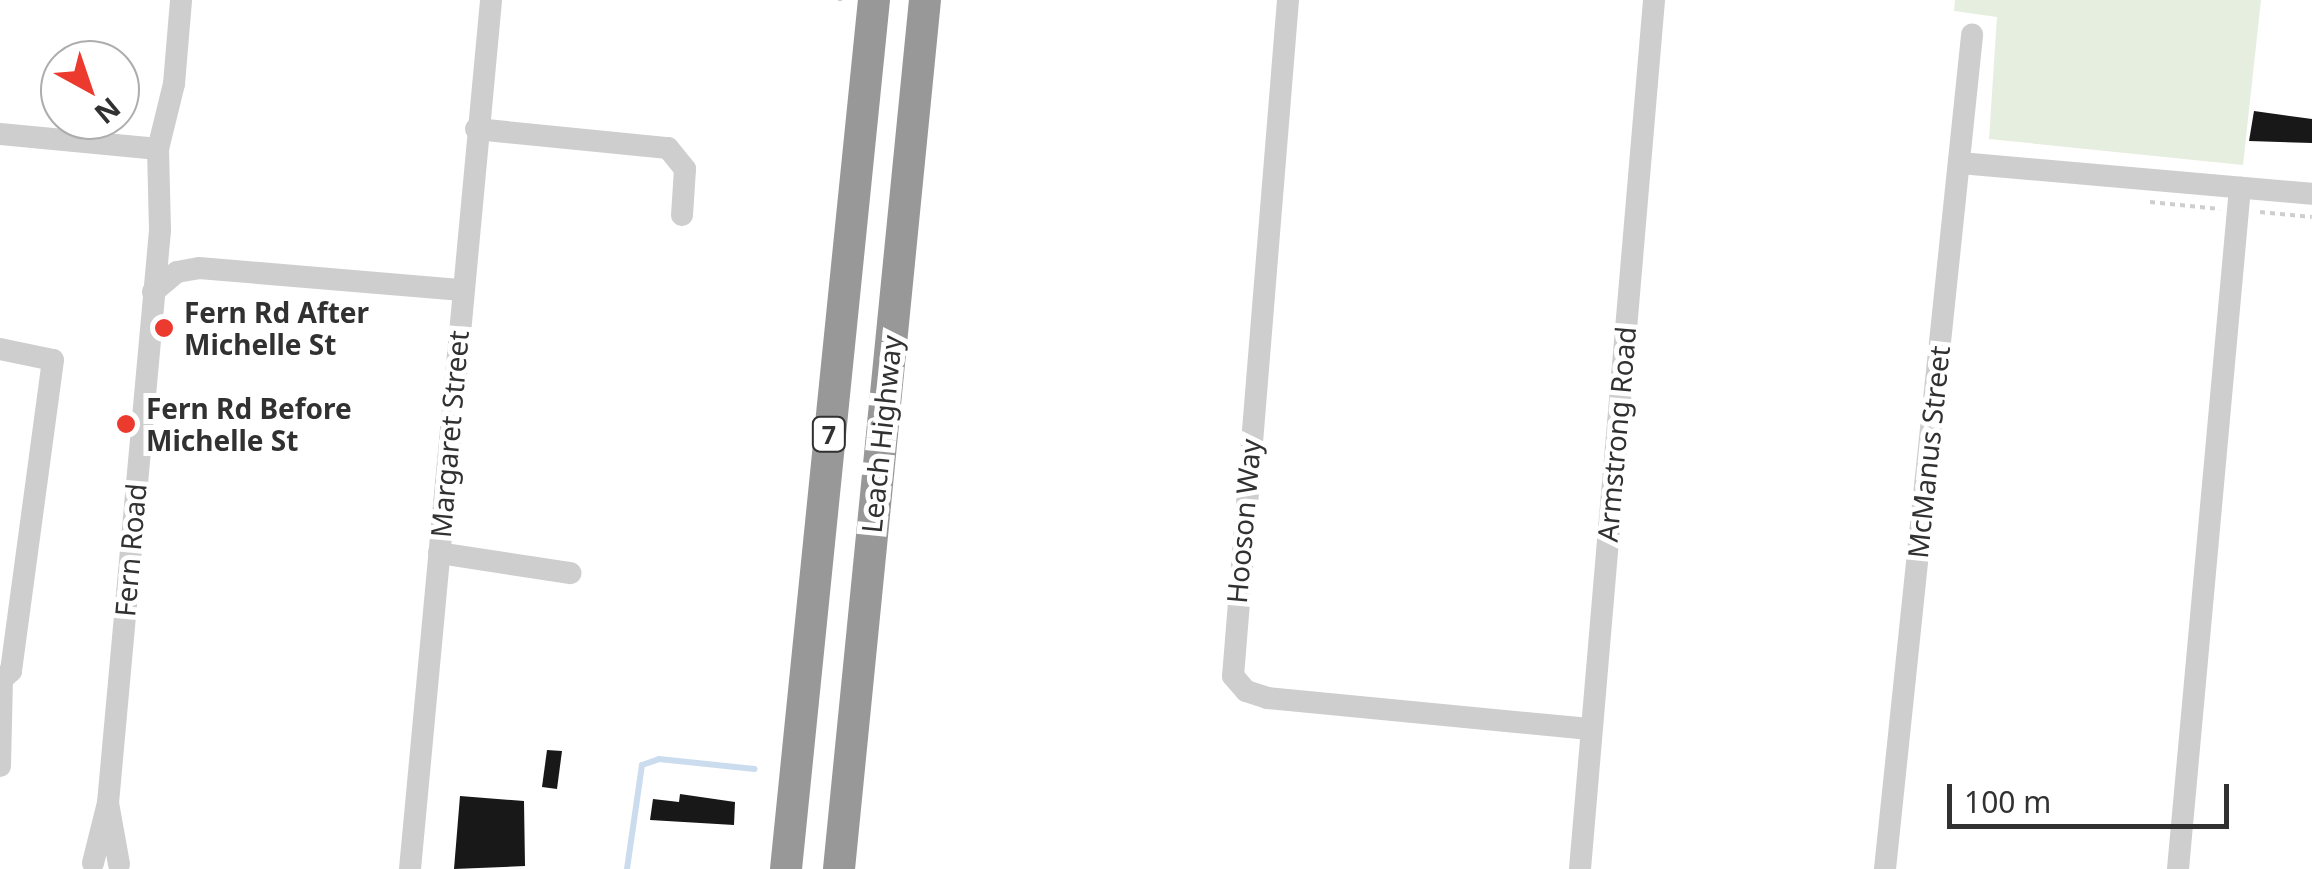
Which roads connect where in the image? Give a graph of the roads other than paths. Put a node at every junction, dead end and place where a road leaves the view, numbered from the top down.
1 (181, 0) edge
2 (492, 0) edge
3 (874, 0) edge
4 (925, 0) edge
5 (1288, 0) edge
6 (1654, 0) edge
7 (1972, 34) dead end
8 (476, 129) junction
9 (0, 134) edge
10 (158, 149) junction
11 (1960, 162) junction
12 (2240, 188) junction
13 (2312, 194) edge
14 (682, 215) dead end
15 (462, 290) junction
16 (153, 292) junction
17 (0, 348) edge
18 (439, 553) junction
19 (570, 573) dead end
20 (1, 680) edge
21 (1590, 728) junction
22 (0, 766) edge
23 (108, 804) junction
24 (90, 866) edge
25 (122, 866) edge
26 (410, 869) edge
27 (786, 869) edge
28 (839, 869) edge
29 (1580, 869) edge
30 (1885, 869) edge
31 (2178, 869) edge

1 - 10 street, Fern Road
2 - 8 street, Margaret Street
3 - 27 highway, Leach Highway / 7
4 - 28 highway, Leach Highway / 7
5 - 21 street, Hooson Way
6 - 21 street, Armstrong Road
7 - 11 street, McManus Street
8 - 14 street
8 - 15 street, Margaret Street
9 - 10 street
10 - 16 street, Fern Road
11 - 12 street
11 - 30 street, McManus Street
12 - 13 street
12 - 31 street
15 - 16 street
15 - 18 street, Margaret Street
16 - 23 street, Fern Road
17 - 20 street
18 - 19 street
18 - 26 street, Margaret Street
20 - 22 street
21 - 29 street, Armstrong Road
23 - 24 street, Fern Road
23 - 25 street, Fern Road
24 - 25 street

